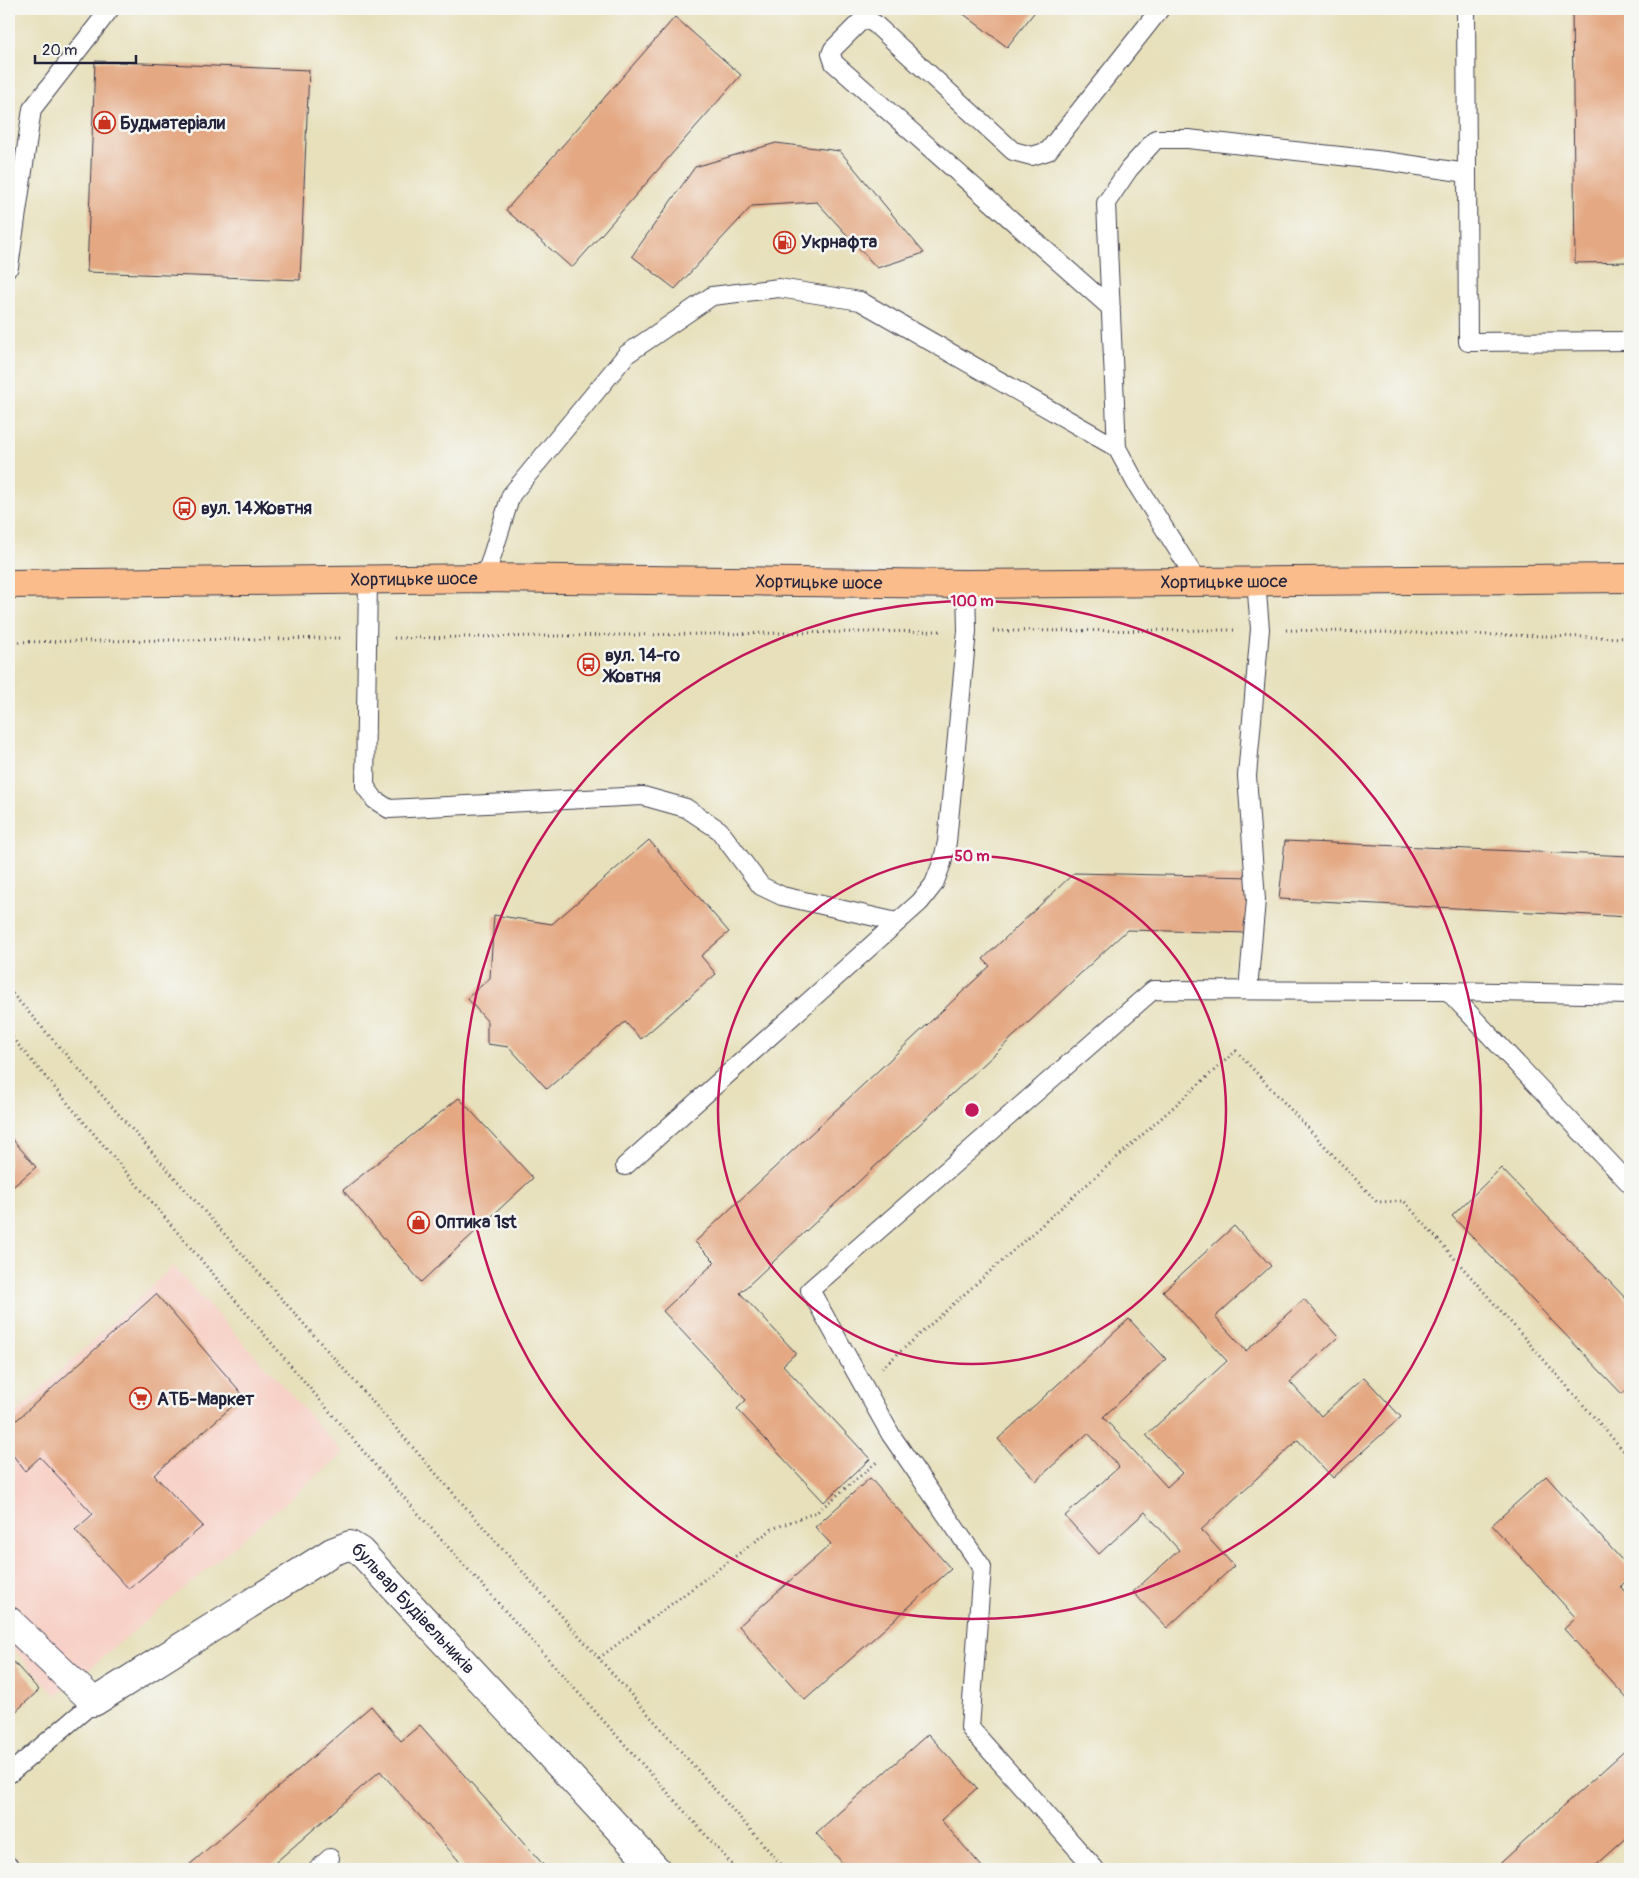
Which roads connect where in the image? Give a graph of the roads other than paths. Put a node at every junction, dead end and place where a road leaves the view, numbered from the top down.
1 (110, 9) edge
2 (1160, 9) edge
3 (1466, 9) edge
4 (1466, 173) junction
5 (9, 267) edge
6 (1111, 308) junction
7 (1630, 341) edge
8 (1117, 448) junction
9 (485, 578) junction
10 (1630, 578) edge
11 (368, 579) junction
12 (1256, 581) junction
13 (1198, 582) junction
14 (9, 584) edge
15 (966, 584) junction
16 (898, 922) junction
17 (1248, 990) junction
18 (1448, 991) junction
19 (1630, 995) edge
20 (625, 1166) dead end
21 (1630, 1184) edge
22 (9, 1621) edge
23 (94, 1702) junction
24 (9, 1774) edge
25 (9, 1866) edge
26 (12, 1869) edge
27 (656, 1869) edge
28 (1095, 1869) edge

1 - 5 lane
2 - 6 lane
3 - 4 lane
4 - 6 lane
4 - 7 lane
6 - 8 lane
8 - 9 lane
8 - 13 lane
9 - 11 main road, Хортицьке шосе
9 - 15 main road, Хортицьке шосе
10 - 12 main road, Хортицьке шосе
11 - 14 main road, Хортицьке шосе
11 - 16 lane
12 - 13 main road, Хортицьке шосе
12 - 17 lane
13 - 15 main road, Хортицьке шосе
15 - 16 lane
16 - 20 lane
17 - 18 lane
17 - 28 lane
18 - 19 lane
18 - 21 lane
22 - 23 street
23 - 24 lane
23 - 27 street, бульвар Будівельників
25 - 26 lane

